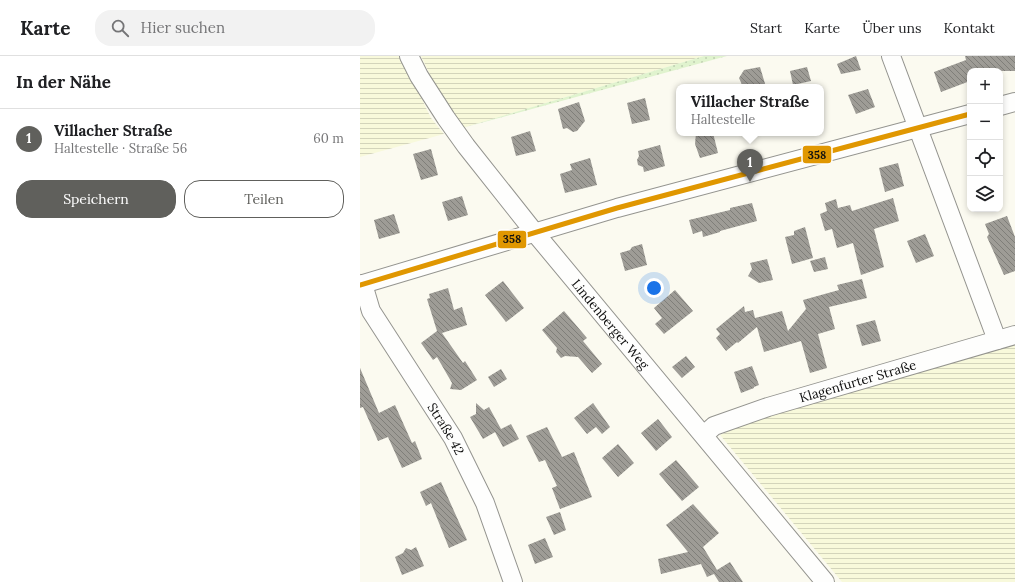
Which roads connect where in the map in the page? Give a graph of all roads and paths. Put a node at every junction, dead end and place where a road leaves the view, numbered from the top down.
1 (409, 56) edge
2 (891, 56) edge
3 (1015, 102) edge
4 (1003, 105) edge
5 (967, 115) edge
6 (918, 127) junction
7 (535, 233) junction
8 (362, 285) edge
9 (1015, 335) edge
10 (997, 340) junction
11 (704, 435) junction
12 (513, 582) edge
13 (825, 582) edge

1 - 7 street, Lindenberger Weg
2 - 6 street
3 - 4 street
5 - 6 street
6 - 7 street
6 - 10 street
7 - 8 street
7 - 11 street, Lindenberger Weg
8 - 12 street, Straße 42
9 - 10 street, Klagenfurter Straße
10 - 11 street, Klagenfurter Straße
11 - 13 street, Lindenberger Weg

